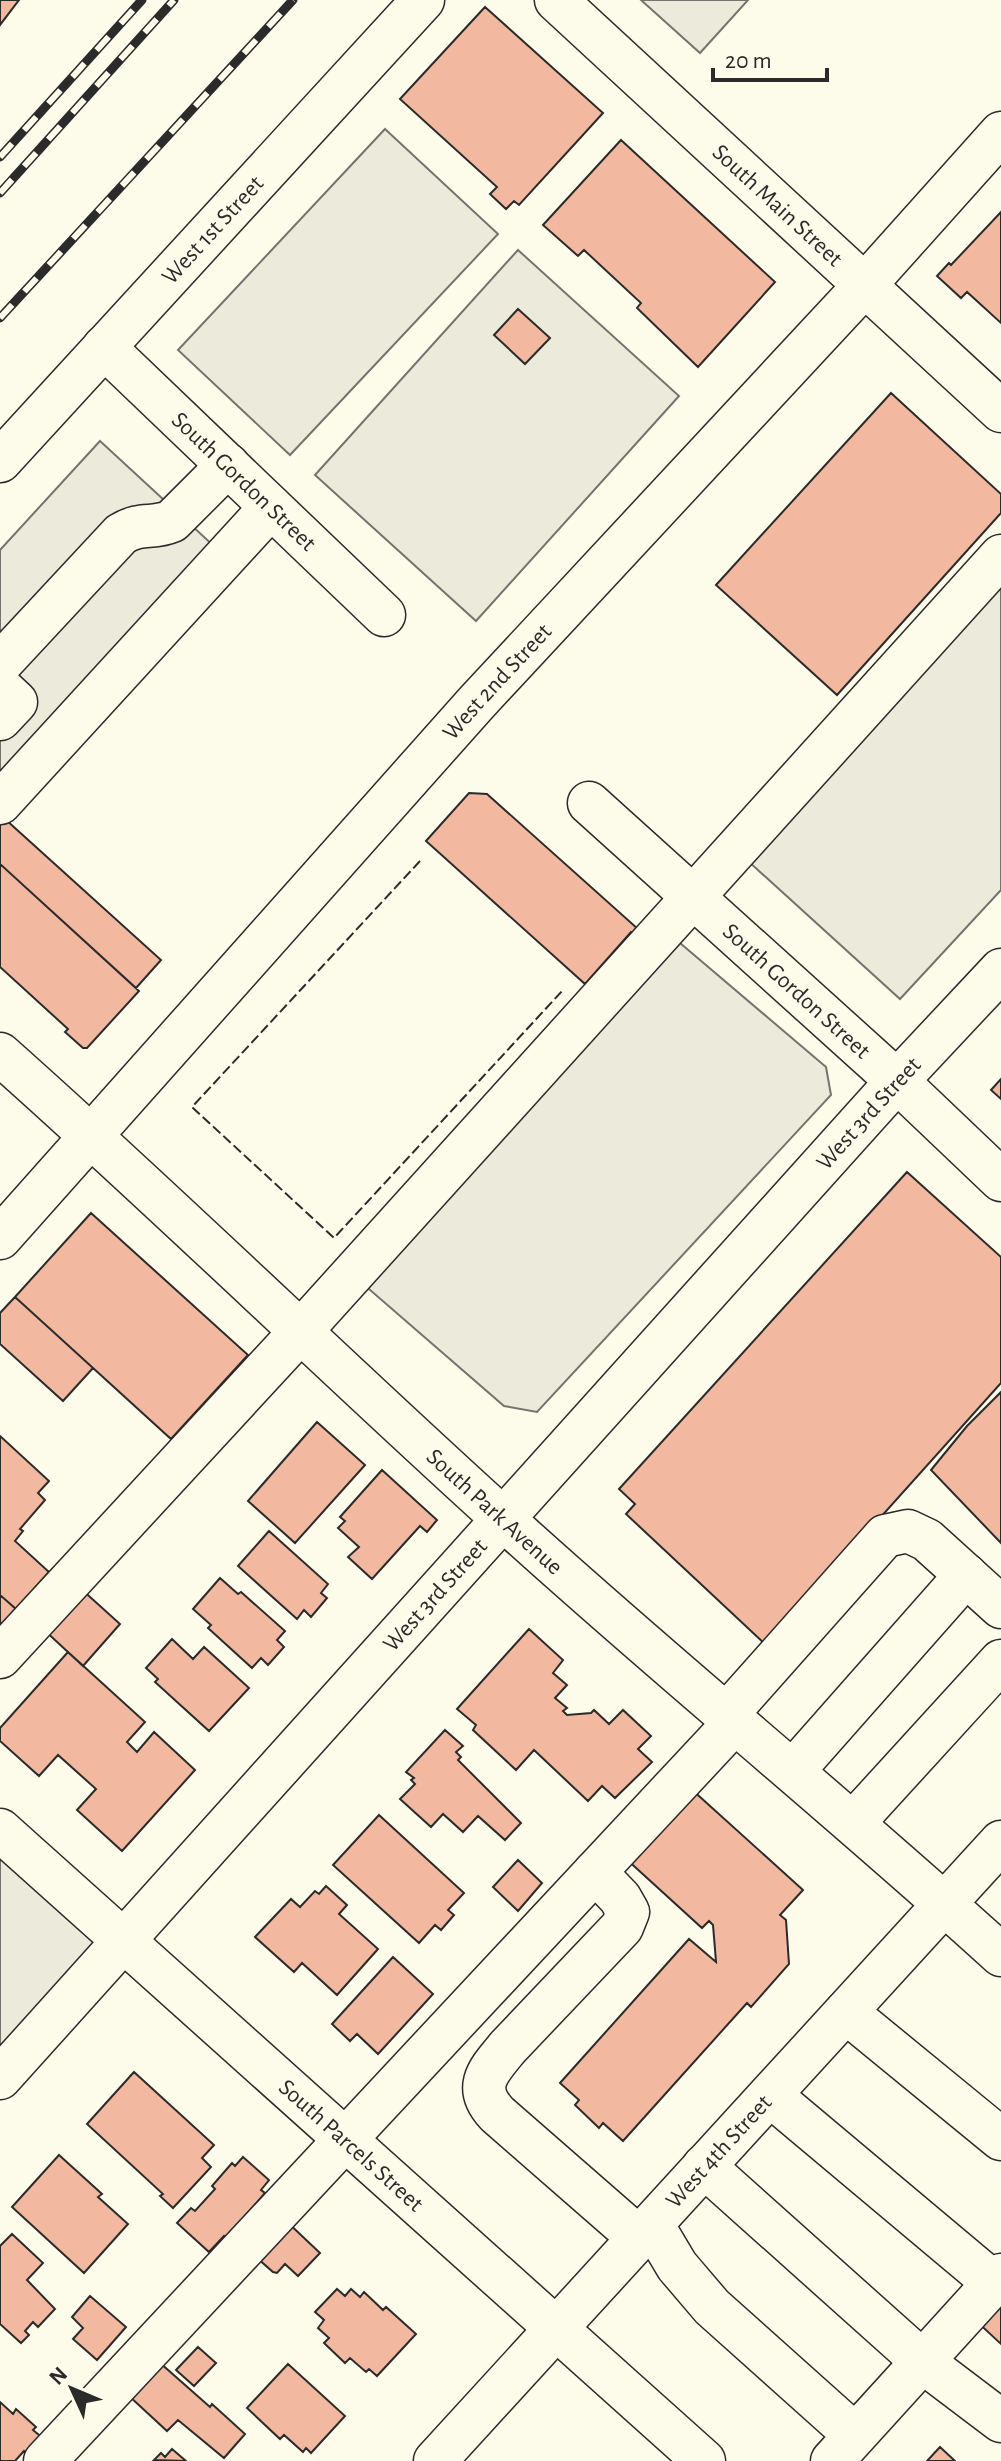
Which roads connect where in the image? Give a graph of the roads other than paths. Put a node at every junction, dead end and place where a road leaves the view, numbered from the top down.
1 (423, 0) edge
2 (556, 0) edge
3 (1001, 133) edge
4 (864, 286) junction
5 (104, 347) junction
6 (1001, 411) edge
7 (0, 461) edge
8 (228, 465) junction
9 (271, 507) junction
10 (1001, 556) edge
11 (384, 615) dead end
12 (4, 693) edge
13 (0, 803) edge
14 (589, 803) dead end
15 (693, 896) junction
16 (1001, 970) edge
17 (0, 1054) edge
18 (897, 1081) junction
19 (93, 1136) junction
20 (1001, 1180) edge
21 (0, 1238) edge
22 (301, 1331) junction
23 (503, 1520) junction
24 (966, 1575) junction
25 (1001, 1607) edge
26 (0, 1657) edge
27 (1001, 1661) edge
28 (732, 1718) junction
29 (793, 1771) junction
30 (853, 1823) junction
31 (0, 1830) edge
32 (1001, 1842) edge
33 (595, 1872) junction
34 (945, 1904) junction
35 (124, 1943) junction
36 (1001, 1955) edge
37 (846, 2012) junction
38 (0, 2078) edge
39 (770, 2095) junction
40 (1001, 2139) edge
41 (347, 2140) junction
42 (704, 2166) junction
43 (645, 2231) junction
44 (998, 2279) edge
45 (557, 2327) junction
46 (923, 2362) junction
47 (1001, 2421) edge
48 (844, 2448) edge
49 (45, 2461) edge
50 (435, 2461) edge
51 (704, 2461) edge

1 - 5 street, West 1st Street
2 - 4 street, South Main Street
3 - 4 street, West 2nd Street
4 - 6 street, South Main Street
4 - 19 street, West 2nd Street
5 - 7 street, West 1st Street
5 - 8 street, South Gordon Street
8 - 9 street, South Gordon Street
8 - 12 street
9 - 11 street, South Gordon Street
9 - 13 street
10 - 15 street
14 - 15 street, South Gordon Street
15 - 18 street, South Gordon Street
15 - 22 street
16 - 18 street, West 3rd Street
17 - 19 street, South Park Avenue
18 - 20 street, South Gordon Street
18 - 23 street, West 3rd Street
19 - 21 street, West 2nd Street
19 - 22 street, South Park Avenue
22 - 23 street, South Park Avenue
22 - 26 street
23 - 28 street, South Park Avenue
23 - 35 street, West 3rd Street
24 - 25 street
24 - 28 street
24 - 29 street
27 - 30 street
28 - 29 street, South Park Avenue
28 - 33 street
29 - 30 street, South Park Avenue
30 - 34 street, South Park Avenue
31 - 35 street, South Parcels Street
32 - 34 street, West 4th Street
33 - 41 street
33 - 43 street
34 - 36 street, South Park Avenue
34 - 37 street, West 4th Street
35 - 38 street, West 3rd Street
35 - 41 street, South Parcels Street
37 - 39 street, West 4th Street
37 - 40 street
39 - 42 street, West 4th Street
39 - 44 street
41 - 45 street, South Parcels Street
41 - 49 street
42 - 43 street, West 4th Street
42 - 46 street
43 - 45 street, West 4th Street
43 - 48 street
44 - 46 street
45 - 50 street, West 4th Street
45 - 51 street, South Parcels Street
46 - 47 street
46 - 48 street

